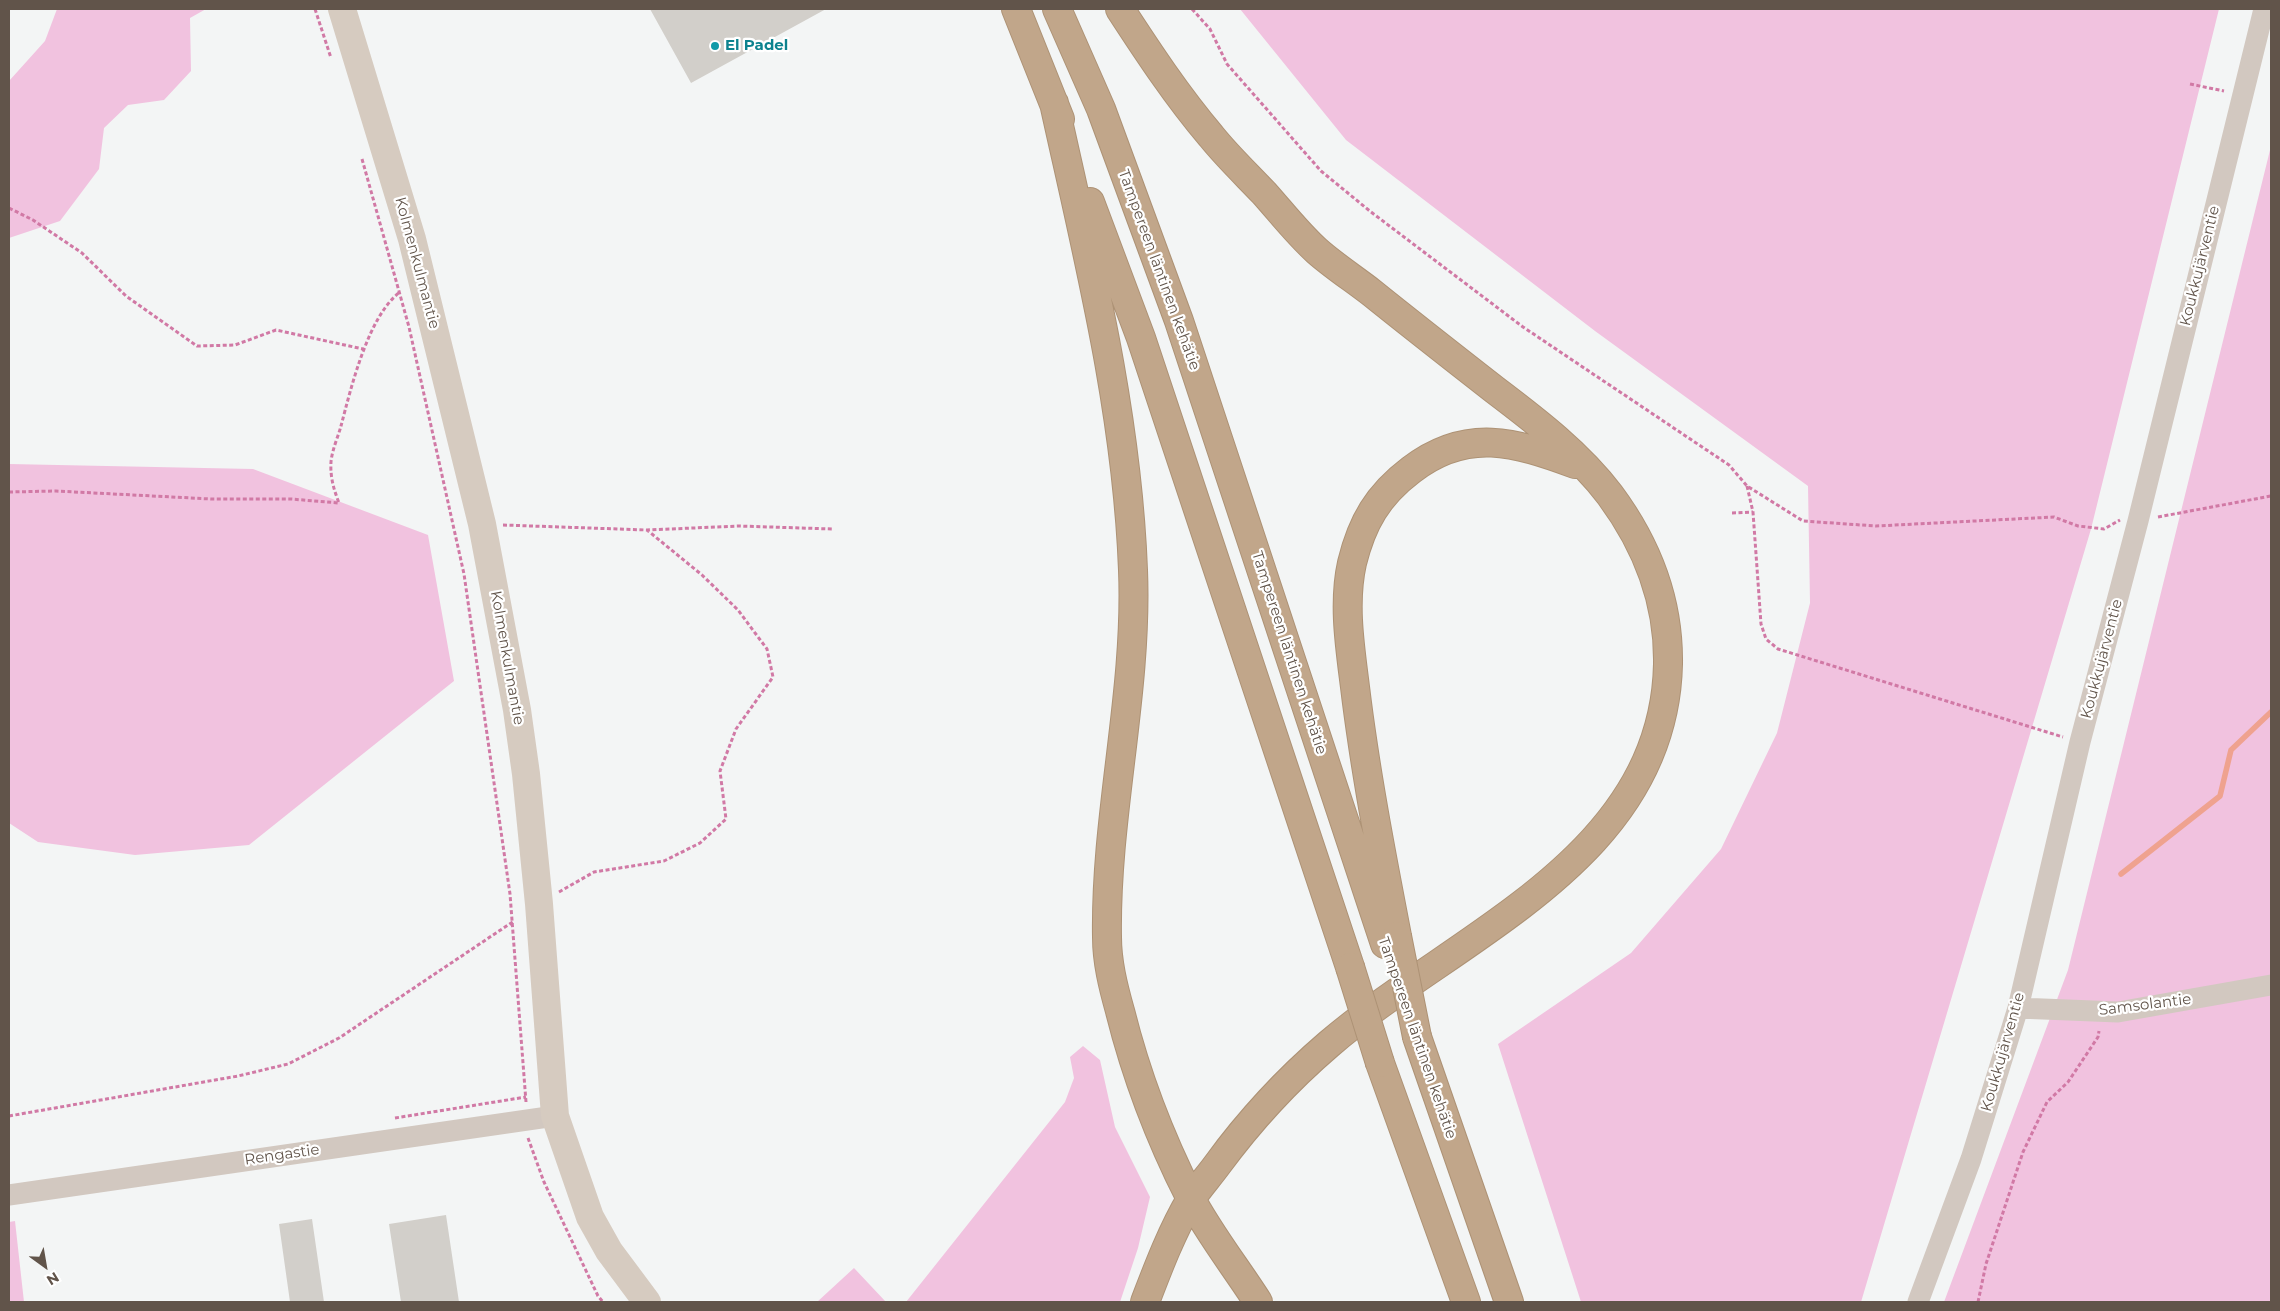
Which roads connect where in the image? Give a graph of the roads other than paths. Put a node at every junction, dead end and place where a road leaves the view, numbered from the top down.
1 (342, 9) edge
2 (1016, 9) edge
3 (1057, 9) edge
4 (1120, 9) edge
5 (2264, 9) edge
6 (1054, 103) junction
7 (1586, 468) junction
8 (1391, 940) junction
9 (2271, 985) edge
10 (2018, 1008) junction
11 (555, 1116) junction
12 (9, 1195) edge
13 (1191, 1199) junction
14 (646, 1302) edge
15 (1145, 1302) edge
16 (1258, 1302) edge
17 (1466, 1302) edge
18 (1509, 1302) edge
19 (1918, 1302) edge

1 - 11 street, Kolmenkulmantie
2 - 6 highway
3 - 8 highway, Tampereen läntinen kehätie
4 - 7 highway
5 - 10 street, Koukkujärventie
6 - 13 highway
6 - 17 highway, bridge
7 - 8 highway
7 - 13 highway
8 - 18 highway, Tampereen läntinen kehätie, bridge
9 - 10 street, Samsolantie
10 - 19 street, Koukkujärventie
11 - 12 street, Rengastie
11 - 14 street, Kolmenkulmantie
13 - 15 highway
13 - 16 highway

